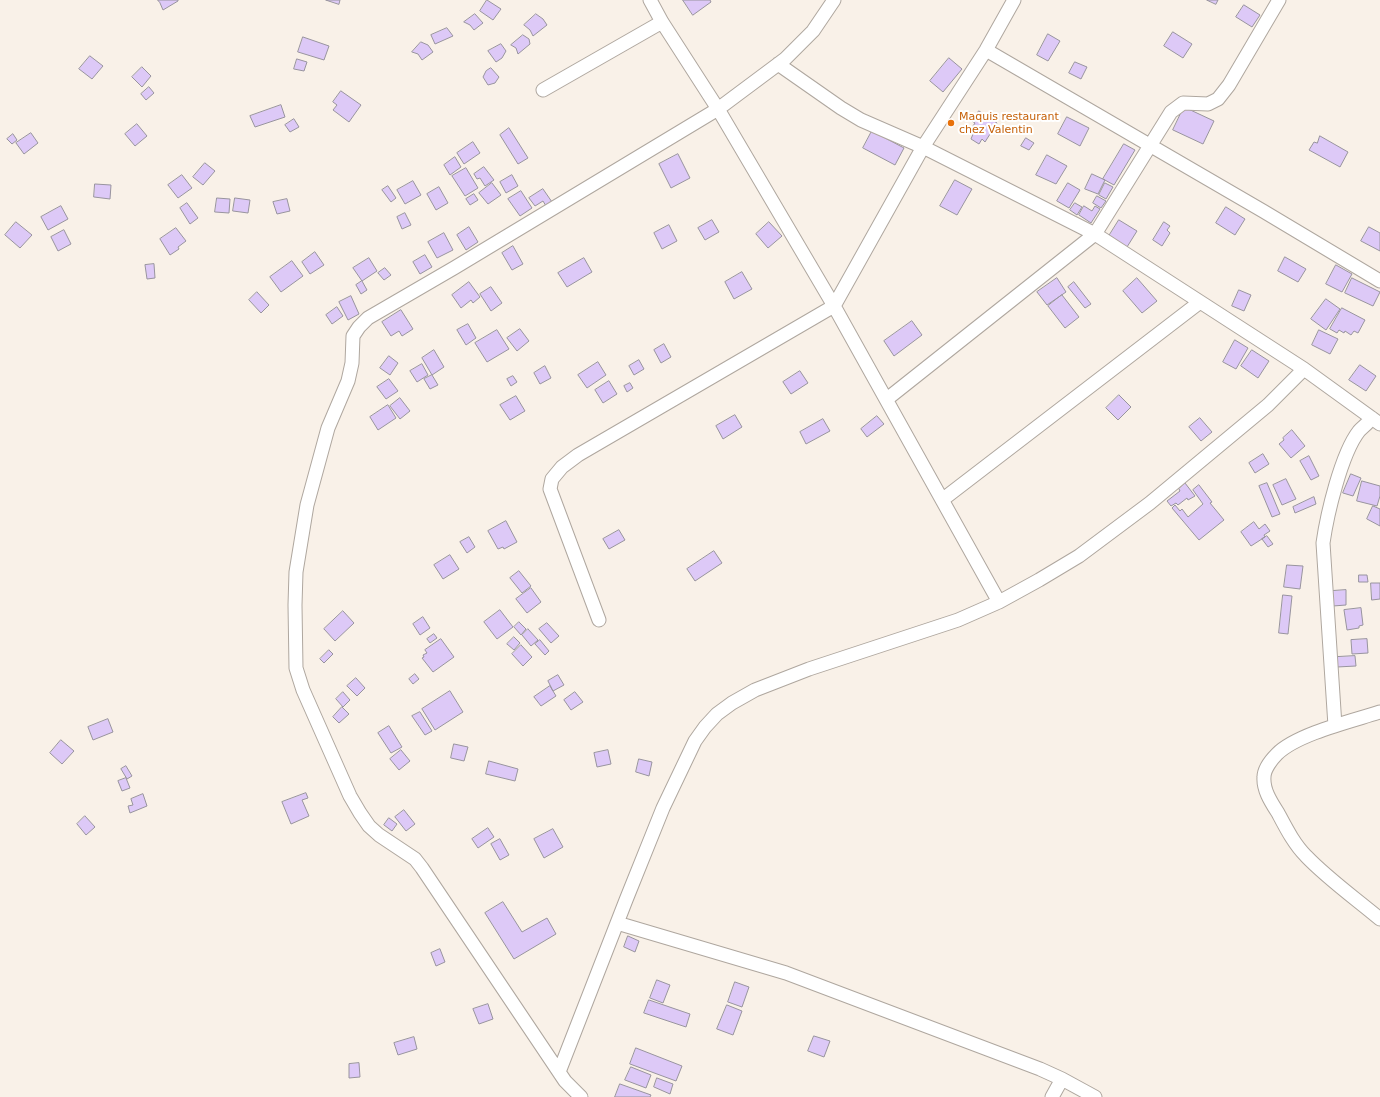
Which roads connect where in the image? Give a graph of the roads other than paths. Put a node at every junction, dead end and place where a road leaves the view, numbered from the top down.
1 (650, 0) edge
2 (834, 0) edge
3 (1014, 0) edge
4 (1279, 0) edge
5 (662, 22) junction
6 (986, 50) junction
7 (778, 64) junction
8 (543, 90) dead end
9 (718, 109) junction
10 (1150, 145) junction
11 (923, 147) junction
12 (1095, 234) junction
13 (1380, 281) edge
14 (1200, 302) junction
15 (834, 306) junction
16 (1304, 369) junction
17 (886, 399) junction
18 (1376, 421) edge
19 (942, 500) junction
20 (999, 602) junction
21 (599, 620) dead end
22 (1380, 712) edge
23 (1335, 726) junction
24 (1380, 919) edge
25 (617, 922) junction
26 (559, 1072) junction
27 (1062, 1078) junction
28 (581, 1097) edge
29 (1052, 1097) edge
30 (1095, 1097) edge

1 - 5 street
2 - 7 street
3 - 6 street
4 - 10 street
5 - 8 street
5 - 9 street
6 - 10 street
6 - 11 street
7 - 9 street
7 - 11 street
9 - 15 street
9 - 26 street
10 - 12 street
10 - 13 street
11 - 12 street
11 - 15 street
12 - 14 street
12 - 17 street
14 - 16 street
14 - 19 street
15 - 17 street
15 - 21 street
16 - 18 street
16 - 20 street
17 - 19 street
18 - 23 street
19 - 20 street
20 - 25 street
22 - 23 street
23 - 24 street
25 - 26 street
25 - 27 street
26 - 28 street
27 - 29 street
27 - 30 street

